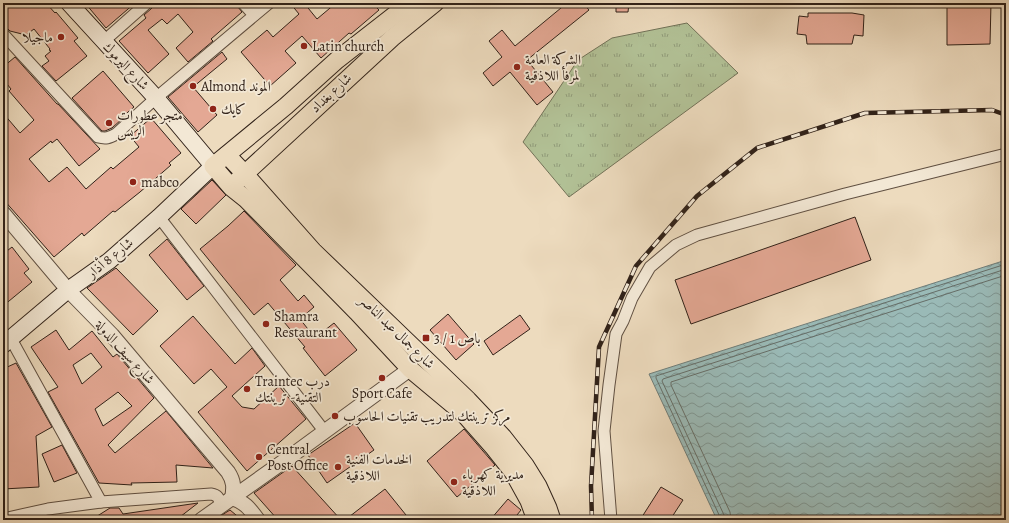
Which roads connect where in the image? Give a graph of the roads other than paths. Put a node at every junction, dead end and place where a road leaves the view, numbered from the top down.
1 (69, 3) edge
2 (146, 3) edge
3 (243, 3) edge
4 (269, 3) edge
5 (435, 3) edge
6 (407, 4) edge
7 (254, 15) junction
8 (3, 34) edge
9 (104, 41) junction
10 (156, 98) junction
11 (1006, 154) edge
12 (227, 155) junction
13 (213, 166) junction
14 (244, 173) junction
15 (231, 186) junction
16 (3, 213) edge
17 (159, 217) junction
18 (68, 290) junction
19 (7, 342) edge
20 (410, 369) junction
21 (325, 432) junction
22 (232, 498) junction
23 (101, 502) junction
24 (220, 506) junction
25 (3, 520) edge
26 (201, 520) edge
27 (258, 520) edge
28 (536, 520) edge
29 (552, 520) edge
30 (611, 520) edge

1 - 9 main road, شارع اليرموك
2 - 9 street
3 - 7 street
4 - 7 street
5 - 14 main road, شارع بغداد
6 - 12 main road, شارع بغداد
7 - 10 street
8 - 10 street
9 - 10 main road, شارع اليرموك
10 - 13 main road, شارع اليرموك
11 - 30 street
12 - 13 main road, شارع بغداد
12 - 14 main road, شارع جمال عبد الناصر
13 - 15 main road, شارع جمال عبد الناصر
13 - 17 main road, شارع 8 أذار
14 - 15 main road, شارع بغداد
14 - 29 main road, شارع جمال عبد الناصر
15 - 20 main road, شارع جمال عبد الناصر
16 - 18 street, شارع سيف الدولة
17 - 18 main road, شارع 8 أذار
17 - 21 street
18 - 19 main road, شارع 8 أذار
18 - 22 street, شارع سيف الدولة
19 - 23 street
20 - 21 street
20 - 28 main road, شارع جمال عبد الناصر
21 - 22 street
22 - 24 street
22 - 27 street
23 - 24 street
23 - 25 street
24 - 26 street

